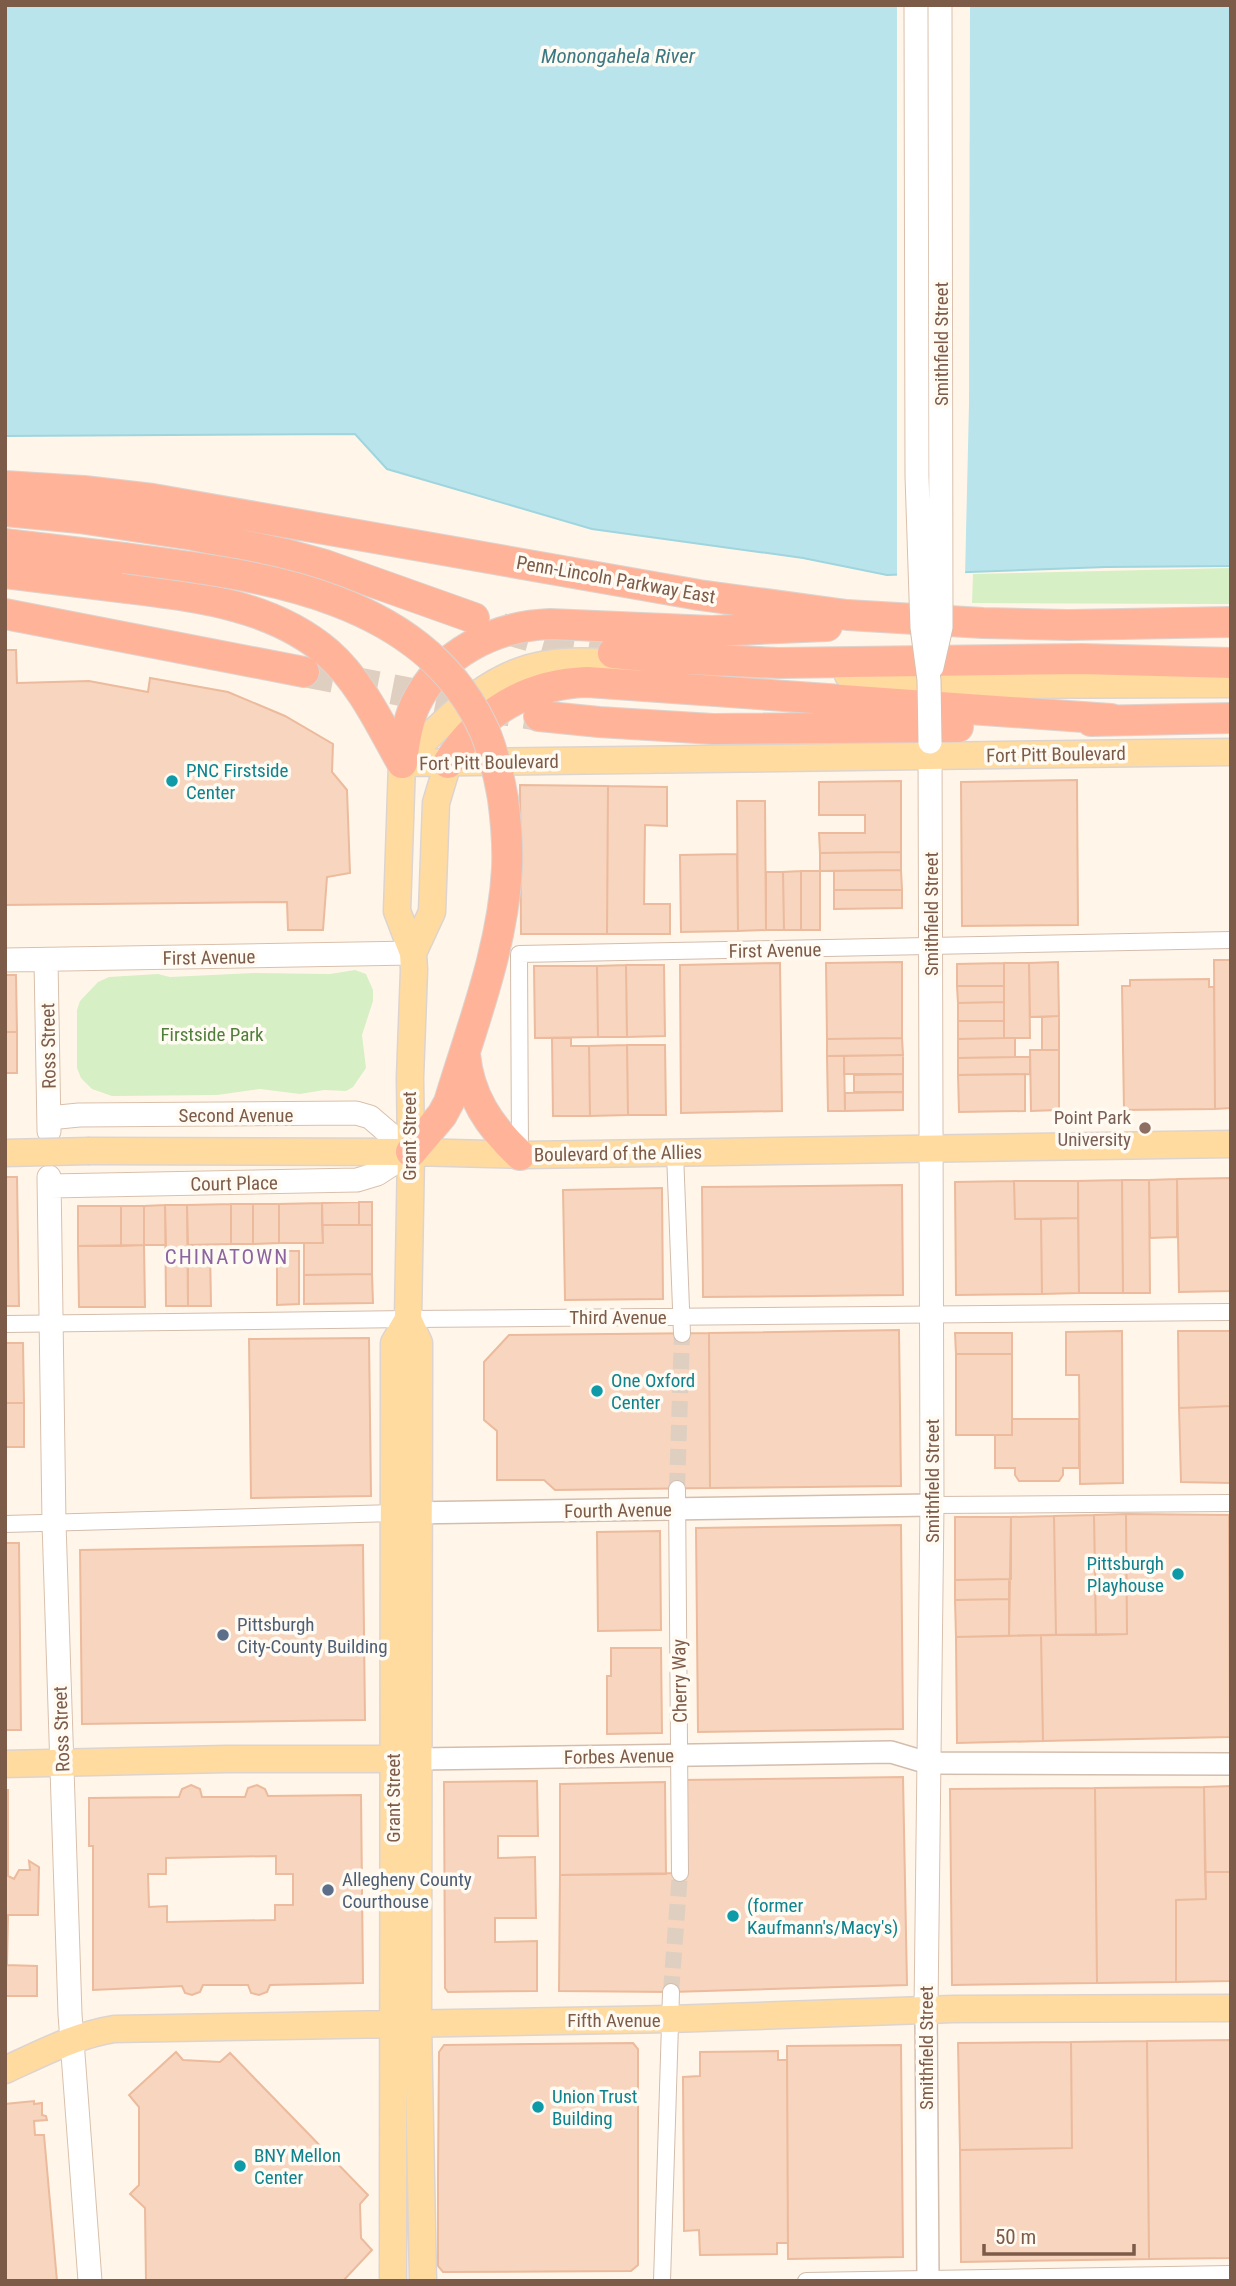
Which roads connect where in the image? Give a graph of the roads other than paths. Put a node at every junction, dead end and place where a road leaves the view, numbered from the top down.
1 (916, 5) edge
2 (940, 5) edge
3 (5, 486) edge
4 (5, 511) edge
5 (5, 544) edge
6 (5, 573) edge
7 (5, 614) edge
8 (474, 618) tunnel mouth
9 (915, 620) junction
10 (1231, 622) edge
11 (1231, 648) edge
12 (613, 658) junction
13 (1082, 659) junction
14 (1231, 663) edge
15 (304, 672) tunnel mouth
16 (929, 680) junction
17 (1231, 684) edge
18 (539, 716) tunnel mouth
19 (1231, 718) edge
20 (1111, 719) junction
21 (930, 749) junction
22 (1231, 752) edge
23 (402, 763) junction
24 (448, 763) junction
25 (1231, 940) edge
26 (931, 947) junction
27 (414, 953) junction
28 (5, 960) edge
29 (46, 960) junction
30 (465, 1050) junction
31 (49, 1125) joint
32 (1231, 1144) edge
33 (932, 1149) junction
34 (411, 1152) junction
35 (5, 1153) edge
36 (674, 1153) junction
37 (520, 1154) junction
38 (50, 1182) joint
39 (1231, 1312) edge
40 (932, 1314) junction
41 (682, 1317) junction
42 (408, 1319) junction
43 (5, 1324) edge
44 (52, 1324) junction
45 (682, 1334) tunnel mouth
46 (677, 1499) junction
47 (1231, 1503) edge
48 (932, 1505) junction
49 (407, 1513) junction
50 (54, 1523) junction
51 (5, 1524) edge
52 (679, 1755) junction
53 (405, 1759) junction
54 (62, 1762) junction
55 (928, 1763) junction
56 (5, 1764) edge
57 (1231, 1764) edge
58 (680, 1873) tunnel mouth
59 (671, 1992) tunnel mouth
60 (1231, 2008) edge
61 (926, 2009) junction
62 (670, 2020) junction
63 (405, 2023) junction
64 (71, 2041) junction
65 (5, 2070) edge
66 (1231, 2274) edge
67 (928, 2280) edge
68 (90, 2281) edge
69 (393, 2281) edge
70 (423, 2281) edge
71 (662, 2281) edge
72 (806, 2281) edge

1 - 16 main road, Smithfield Street, bridge
2 - 16 main road, Smithfield Street, bridge
3 - 9 highway, Penn-Lincoln Parkway East
4 - 8 highway
5 - 30 highway, bridge
6 - 23 highway
7 - 15 highway
9 - 10 highway, Penn-Lincoln Parkway East
9 - 23 highway
11 - 13 highway
12 - 13 highway
12 - 16 main road, Fort Pitt Boulevard
12 - 23 main road, Fort Pitt Boulevard
13 - 14 highway
16 - 17 main road, Fort Pitt Boulevard
16 - 21 main road, Smithfield Street, bridge
18 - 20 highway
19 - 20 highway
20 - 24 highway
21 - 22 main road, Fort Pitt Boulevard
21 - 24 main road, Fort Pitt Boulevard
21 - 26 main road, Smithfield Street
23 - 24 main road, Fort Pitt Boulevard
23 - 27 main road, Grant Street
24 - 27 main road, Grant Street
25 - 26 street, First Avenue
26 - 33 main road, Smithfield Street
26 - 37 street, First Avenue
27 - 29 main road, First Avenue
27 - 34 main road, Grant Street
28 - 29 main road, First Avenue
29 - 31 main road, Ross Street
30 - 34 highway
30 - 37 highway
31 - 34 main road, Second Avenue
32 - 33 main road, Boulevard of the Allies
33 - 36 main road, Boulevard of the Allies
33 - 40 main road, Smithfield Street
34 - 35 main road, Boulevard of the Allies, bridge
34 - 37 main road, Boulevard of the Allies
34 - 38 main road, Court Place
34 - 42 main road, Grant Street
36 - 37 main road, Boulevard of the Allies
36 - 41 street
38 - 44 main road, Ross Street
39 - 40 street, Third Avenue
40 - 41 street, Third Avenue
40 - 48 main road, Smithfield Street
41 - 42 street, Third Avenue
41 - 45 street
42 - 44 street, Third Avenue
42 - 49 main road, Grant Street
43 - 44 street, Third Avenue
44 - 50 main road, Ross Street
46 - 48 street, Fourth Avenue
46 - 49 street, Fourth Avenue
46 - 52 street, Cherry Way
47 - 48 street, Fourth Avenue
48 - 55 main road, Smithfield Street
49 - 50 street, Fourth Avenue
49 - 53 main road, Grant Street
50 - 51 street, Fourth Avenue
50 - 54 main road, Ross Street
52 - 53 street, Forbes Avenue
52 - 55 street, Forbes Avenue
52 - 58 street, Cherry Way
53 - 54 main road, Forbes Avenue
53 - 63 main road, Grant Street
54 - 56 main road, Forbes Avenue
54 - 64 main road, Ross Street
55 - 57 street, Forbes Avenue
55 - 61 main road, Smithfield Street
59 - 62 street
60 - 61 main road, Fifth Avenue
61 - 62 main road, Fifth Avenue
61 - 67 street, Smithfield Street
62 - 63 main road, Fifth Avenue
62 - 71 street
63 - 64 main road, Fifth Avenue
63 - 69 main road, Grant Street
63 - 70 main road, Grant Street
64 - 65 main road, Fifth Avenue
64 - 68 main road, Ross Street
66 - 67 street
67 - 72 street

